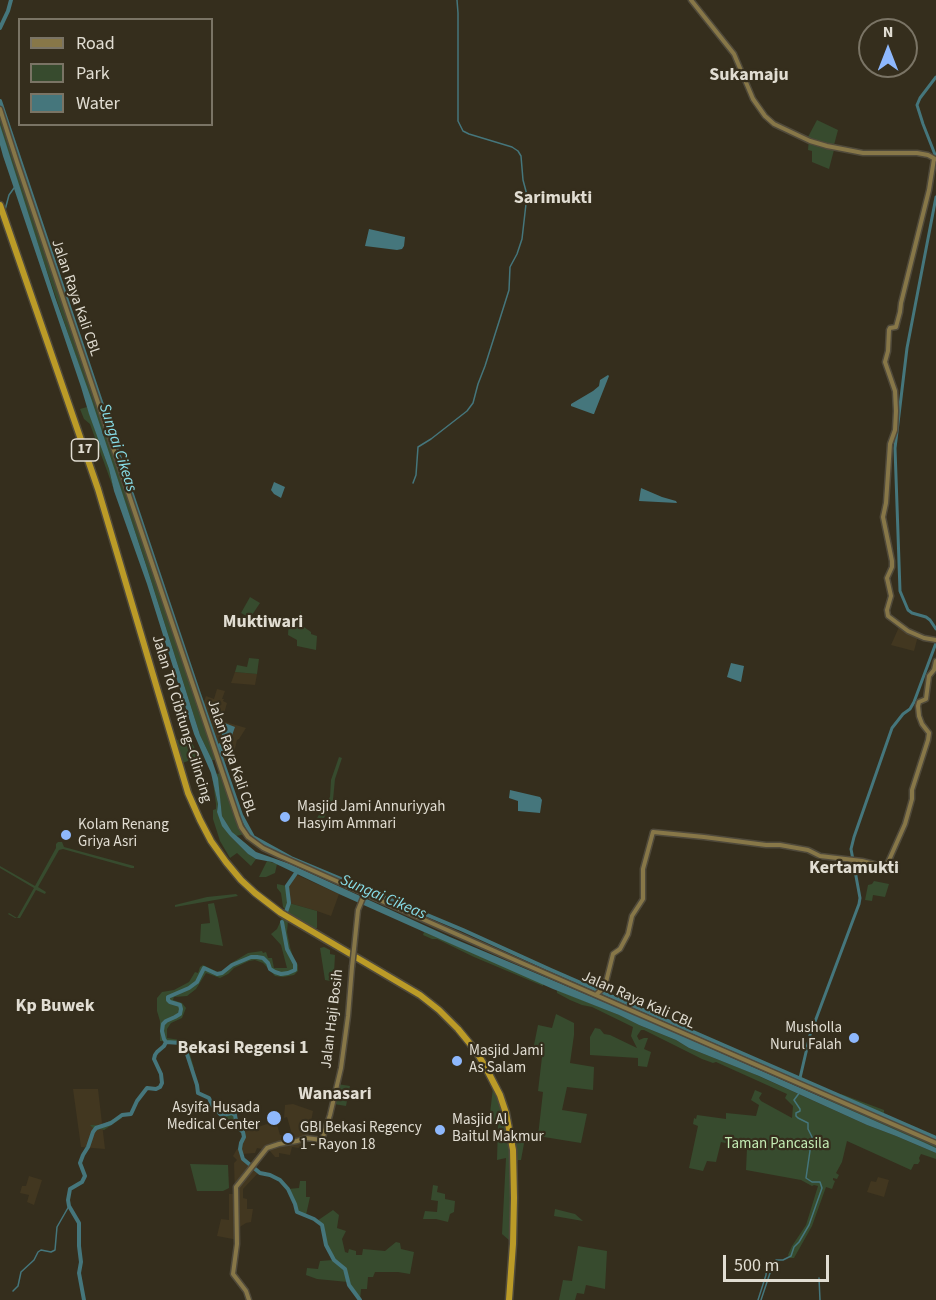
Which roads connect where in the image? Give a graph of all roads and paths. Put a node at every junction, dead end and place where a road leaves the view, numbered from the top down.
1 (691, 0) edge
2 (0, 109) edge
3 (935, 159) edge
4 (0, 205) edge
5 (0, 216) edge
6 (936, 640) edge
7 (936, 661) edge
8 (159, 698) junction
9 (364, 895) junction
10 (598, 993) junction
11 (936, 1143) edge
12 (249, 1300) edge
13 (507, 1300) edge

1 - 3 main road
2 - 9 main road, Jalan Raya Kali CBL
3 - 6 main road
4 - 8 highway, Jalan Tol Cibitung–Cilincing / 17
5 - 8 highway, Jalan Tol Cibitung–Cilincing / 17
7 - 10 main road
8 - 13 highway, Jalan Tol Cibitung–Cilincing / 17
9 - 10 main road, Jalan Raya Kali CBL
9 - 12 main road, Jalan Haji Bosih, bridge
10 - 11 main road, Jalan Raya Kali CBL

